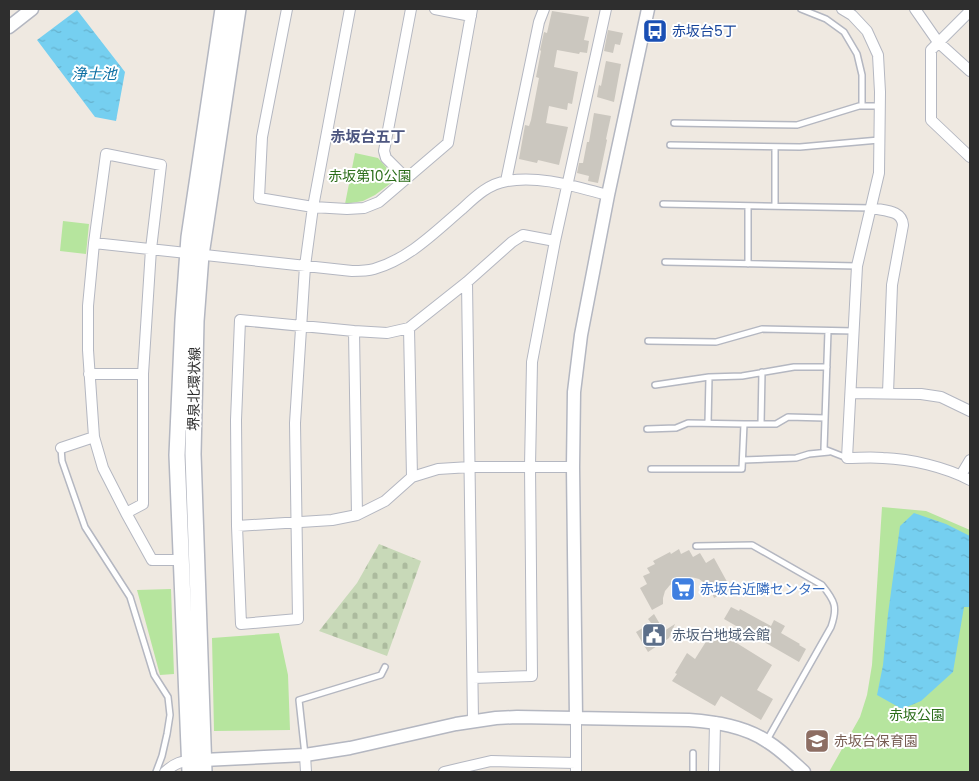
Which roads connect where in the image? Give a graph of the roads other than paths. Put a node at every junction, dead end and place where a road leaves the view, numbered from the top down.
1 (32, 9) edge
2 (223, 9) edge
3 (238, 9) edge
4 (287, 9) edge
5 (350, 9) edge
6 (411, 9) edge
7 (435, 9) edge
8 (544, 9) edge
9 (606, 9) edge
10 (648, 9) edge
11 (801, 9) edge
12 (842, 9) edge
13 (916, 9) edge
14 (970, 11) edge
15 (472, 12) edge
16 (9, 27) edge
17 (938, 42) junction
18 (970, 71) edge
19 (862, 106) junction
20 (880, 106) junction
21 (674, 123) dead end
22 (880, 140) junction
23 (670, 145) dead end
24 (775, 147) junction
25 (970, 157) edge
26 (406, 178) junction
27 (506, 181) junction
28 (568, 185) junction
29 (608, 195) junction
30 (663, 204) dead end
31 (748, 206) junction
32 (775, 206) junction
33 (313, 207) junction
34 (872, 208) junction
35 (555, 241) junction
36 (94, 243) junction
37 (151, 249) junction
38 (194, 254) junction
39 (665, 262) dead end
40 (748, 264) junction
41 (305, 266) junction
42 (857, 266) junction
43 (466, 282) junction
44 (300, 326) junction
45 (409, 328) junction
46 (828, 330) junction
47 (354, 331) junction
48 (854, 331) junction
49 (648, 341) dead end
50 (827, 367) junction
51 (762, 372) junction
52 (89, 374) junction
53 (143, 374) junction
54 (710, 377) junction
55 (655, 385) dead end
56 (851, 393) junction
57 (888, 393) junction
58 (970, 411) edge
59 (825, 418) junction
60 (708, 423) junction
61 (744, 424) junction
62 (761, 424) junction
63 (647, 429) dead end
64 (94, 438) junction
65 (61, 448) joint
66 (831, 452) junction
67 (847, 458) junction
68 (743, 460) junction
69 (970, 460) edge
70 (530, 466) junction
71 (470, 467) junction
72 (573, 467) junction
73 (651, 468) dead end
74 (412, 476) junction
75 (966, 478) edge
76 (126, 513) junction
77 (357, 515) junction
78 (297, 522) junction
79 (237, 526) junction
80 (696, 546) dead end
81 (181, 560) junction
82 (384, 667) dead end
83 (473, 678) junction
84 (576, 718) junction
85 (473, 721) junction
86 (715, 722) junction
87 (766, 741) junction
88 (693, 753) dead end
89 (305, 755) junction
90 (197, 766) edge
91 (519, 767) edge
92 (576, 768) edge
93 (156, 772) edge
94 (165, 772) edge
95 (306, 772) edge
96 (444, 772) edge
97 (693, 772) edge
98 (714, 772) edge
99 (804, 772) edge

1 - 16 street
2 - 38 main road, 堺泉北環状線
3 - 38 main road, 堺泉北環状線
4 - 33 street
5 - 33 street
6 - 26 street
7 - 15 street
8 - 27 street
9 - 28 street
10 - 29 street
11 - 19 lane
12 - 20 street
13 - 17 street
14 - 17 street
15 - 26 street
17 - 18 street
17 - 25 street
19 - 20 lane
19 - 21 lane
20 - 22 street
22 - 24 lane
22 - 34 street
23 - 24 lane
24 - 32 lane
26 - 33 street
27 - 28 street
27 - 41 street
28 - 29 street
28 - 35 street
29 - 72 street
30 - 31 lane
31 - 32 lane
31 - 40 lane
32 - 34 lane
33 - 41 street
34 - 42 street
34 - 57 street
35 - 43 street
35 - 70 street
36 - 37 street
36 - 37 street
36 - 52 street
37 - 38 street
37 - 53 street
38 - 41 street
38 - 81 main road, 堺泉北環状線
38 - 90 main road, 堺泉北環状線
39 - 40 lane
40 - 42 lane
41 - 44 street
42 - 48 street
43 - 45 street
43 - 71 street
44 - 47 street
44 - 78 street
44 - 79 street
45 - 47 street
45 - 74 street
46 - 48 lane
46 - 49 lane
46 - 50 lane
47 - 77 street
48 - 56 street
50 - 51 lane
50 - 59 lane
51 - 54 lane
51 - 62 lane
52 - 53 street
52 - 64 street
53 - 76 street
54 - 55 lane
54 - 60 lane
56 - 57 street
56 - 67 street
57 - 58 street
59 - 62 lane
59 - 66 lane
60 - 61 lane
60 - 63 lane
61 - 62 lane
61 - 68 lane
64 - 65 street
64 - 76 street
65 - 93 lane
66 - 67 lane
66 - 68 lane
67 - 75 street
68 - 73 lane
69 - 75 street
70 - 71 street
70 - 72 street
70 - 83 street
71 - 74 street
71 - 83 street
72 - 84 street
74 - 77 street
76 - 81 street
77 - 78 street
78 - 79 street
78 - 79 street
80 - 87 lane
81 - 90 main road, 堺泉北環状線
82 - 89 lane
83 - 85 street
84 - 85 street
84 - 86 street
84 - 92 street
85 - 89 street
86 - 87 street
86 - 98 street
87 - 99 street
88 - 97 lane
89 - 90 street
89 - 95 street
90 - 94 street
91 - 92 street
91 - 96 street

